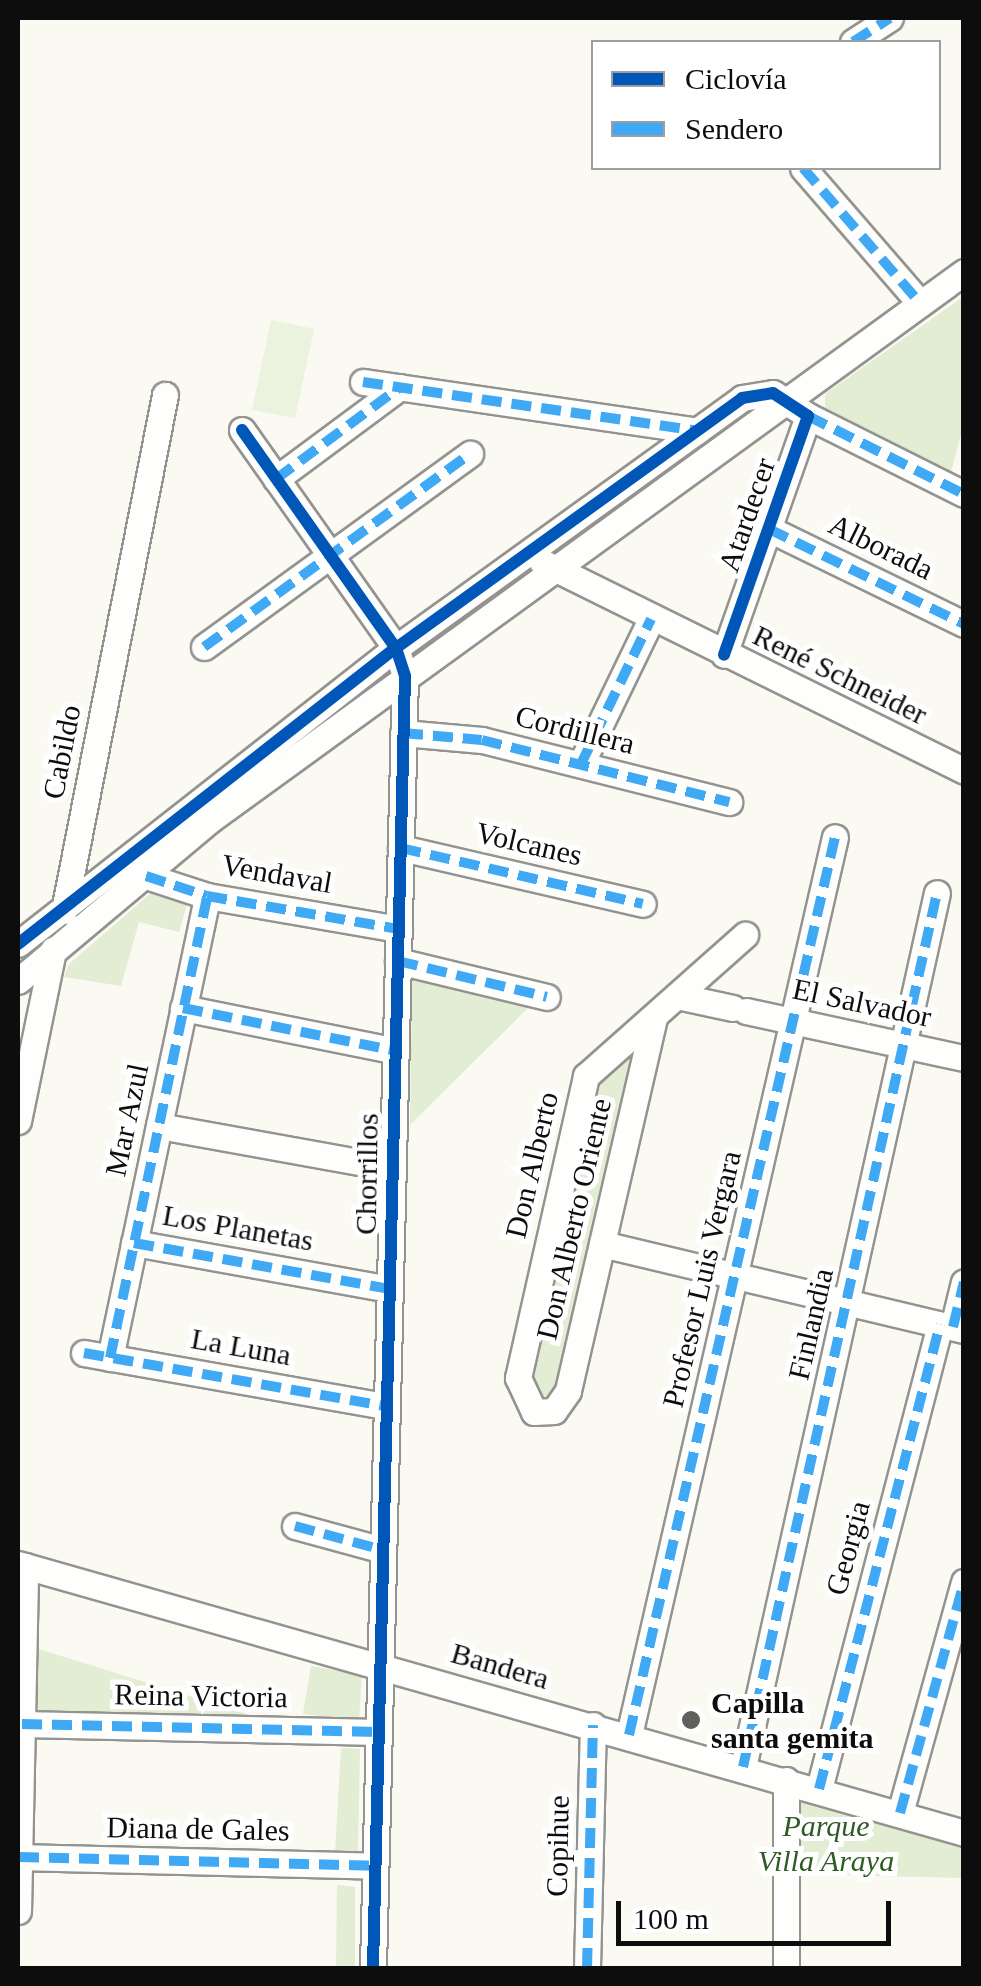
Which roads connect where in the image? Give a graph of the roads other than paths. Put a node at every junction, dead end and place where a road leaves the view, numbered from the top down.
1 (890, 18) edge
2 (864, 39) edge
3 (805, 170) edge
4 (964, 272) edge
5 (920, 304) junction
6 (363, 382) dead end
7 (400, 387) junction
8 (165, 395) dead end
9 (787, 400) junction
10 (808, 416) junction
11 (242, 430) dead end
12 (697, 431) junction
13 (470, 454) dead end
14 (276, 479) junction
15 (964, 494) edge
16 (770, 529) junction
17 (330, 555) junction
18 (528, 556) junction
19 (556, 568) junction
20 (651, 619) junction
21 (964, 624) edge
22 (204, 648) dead end
23 (396, 648) junction
24 (724, 654) junction
25 (405, 676) junction
26 (404, 733) junction
27 (581, 764) junction
28 (964, 771) edge
29 (730, 802) dead end
30 (835, 837) dead end
31 (400, 848) junction
32 (146, 876) junction
33 (938, 894) dead end
34 (207, 896) junction
35 (643, 904) dead end
36 (65, 908) junction
37 (398, 929) junction
38 (745, 934) dead end
39 (18, 944) edge
40 (51, 957) junction
41 (398, 961) junction
42 (18, 982) edge
43 (678, 996) junction
44 (547, 997) dead end
45 (183, 1008) junction
46 (654, 1018) junction
47 (796, 1022) junction
48 (904, 1045) junction
49 (396, 1051) junction
50 (964, 1058) edge
51 (18, 1121) edge
52 (158, 1126) junction
53 (392, 1168) junction
54 (134, 1242) junction
55 (602, 1244) junction
56 (736, 1280) junction
57 (964, 1282) edge
58 (389, 1289) junction
59 (849, 1304) junction
60 (952, 1327) edge
61 (84, 1353) dead end
62 (110, 1358) junction
63 (386, 1406) junction
64 (534, 1412) joint
65 (294, 1526) dead end
66 (383, 1550) junction
67 (21, 1565) edge
68 (964, 1582) edge
69 (380, 1666) junction
70 (22, 1724) junction
71 (593, 1725) junction
72 (378, 1732) junction
73 (629, 1735) junction
74 (743, 1767) junction
75 (786, 1780) junction
76 (818, 1789) junction
77 (900, 1814) junction
78 (964, 1833) edge
79 (19, 1858) edge
80 (376, 1866) junction
81 (18, 1911) edge
82 (374, 1968) edge
83 (587, 1968) edge
84 (786, 1968) edge

1 - 2 street
3 - 5 street
4 - 5 street
5 - 9 street
6 - 7 street
7 - 12 street
7 - 14 street
8 - 36 street, Cabildo
9 - 10 street
9 - 12 street
9 - 19 street
10 - 15 street
10 - 16 street, Atardecer
11 - 14 street, Chorrillos
12 - 18 street
13 - 17 street
14 - 17 street, Chorrillos
16 - 21 street, Alborada
16 - 24 street, Atardecer
17 - 22 street
17 - 23 street, Chorrillos
18 - 19 street, René Schneider
18 - 23 street
19 - 20 street, René Schneider
19 - 25 street
20 - 24 street, René Schneider
20 - 27 street
23 - 25 street, Chorrillos
23 - 36 street
24 - 28 street, René Schneider
25 - 26 street, Chorrillos
25 - 32 street
26 - 27 street, Cordillera
26 - 31 street, Chorrillos
27 - 29 street, Cordillera
30 - 47 street, Profesor Luis Vergara
31 - 35 street, Volcanes
31 - 37 street, Chorrillos
32 - 34 street, Vendaval
32 - 40 street
33 - 48 street, Finlandia
34 - 37 street, Vendaval
34 - 45 street, Mar Azul
36 - 39 street
36 - 40 street, Cabildo
37 - 41 street, Chorrillos
38 - 43 street, Don Alberto
40 - 42 street
40 - 51 street, Cabildo
41 - 44 street
41 - 49 street, Chorrillos
43 - 46 street, Don Alberto
43 - 47 street, El Salvador
45 - 49 street
45 - 52 street, Mar Azul
46 - 55 street, Don Alberto Oriente
46 - 64 street, Don Alberto
47 - 48 street, El Salvador
47 - 56 street, Profesor Luis Vergara
48 - 50 street, El Salvador
48 - 59 street, Finlandia
49 - 53 street, Chorrillos
52 - 53 street
52 - 54 street, Mar Azul
53 - 58 street, Chorrillos
54 - 58 street, Los Planetas
54 - 62 street, Mar Azul
55 - 56 street
55 - 64 street, Don Alberto Oriente
56 - 59 street
56 - 73 street, Profesor Luis Vergara
57 - 60 street, Georgia
58 - 63 street, Chorrillos
59 - 60 street
59 - 74 street, Finlandia
60 - 76 street, Georgia
61 - 62 street, La Luna
62 - 63 street, La Luna
63 - 66 street, Chorrillos
65 - 66 street
66 - 69 street, Chorrillos
67 - 69 street, Bandera
67 - 70 street
68 - 77 street
69 - 71 street, Bandera
69 - 72 street, Chorrillos
70 - 72 street, Reina Victoria
70 - 79 street
71 - 73 street, Bandera
71 - 83 street, Copihue
72 - 80 street, Chorrillos
73 - 74 street, Bandera
74 - 75 street, Bandera
75 - 76 street, Bandera
75 - 84 street
76 - 77 street, Bandera
77 - 78 street, Bandera
79 - 80 street, Diana de Gales
79 - 81 street
80 - 82 street, Chorrillos

